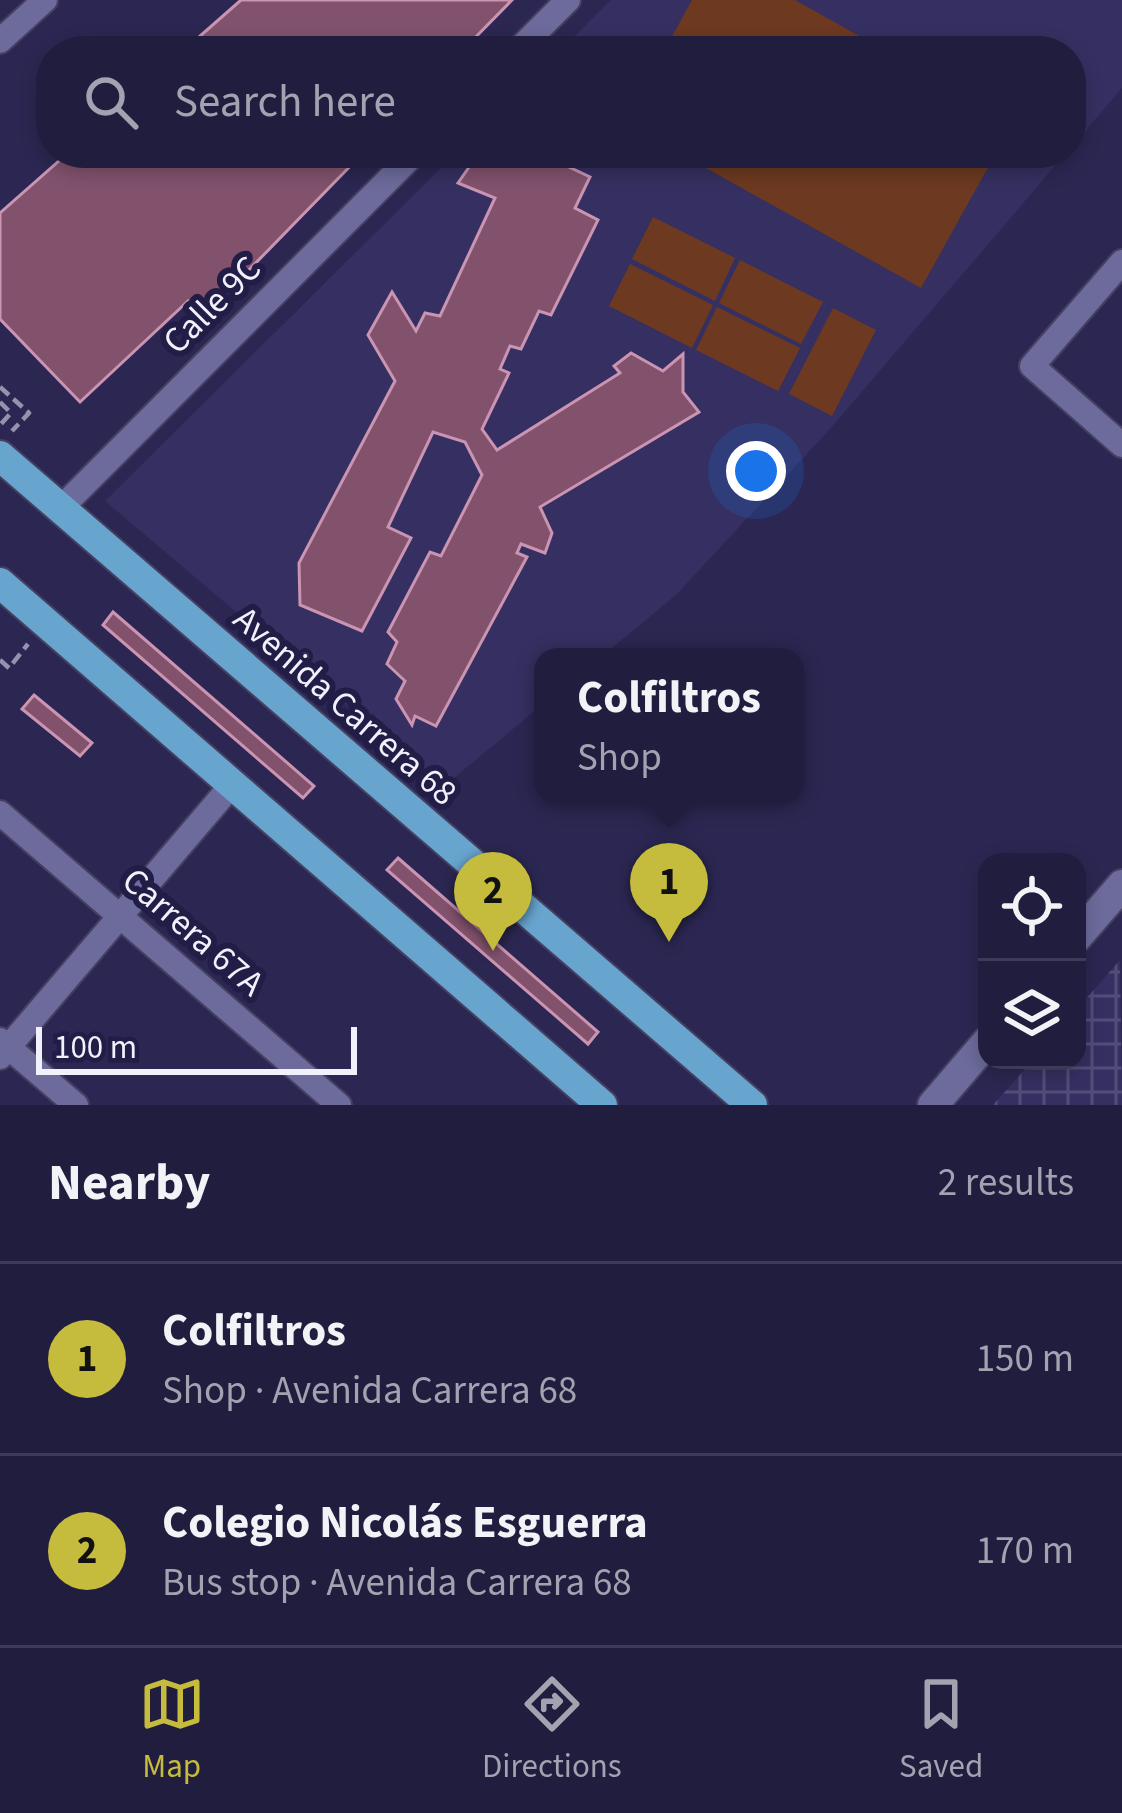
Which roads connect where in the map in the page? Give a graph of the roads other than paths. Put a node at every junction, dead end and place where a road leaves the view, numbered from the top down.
1 (45, 0) edge
2 (568, 0) edge
3 (532, 36) edge
4 (0, 41) edge
5 (400, 168) edge
6 (1122, 262) edge
7 (6, 443) edge
8 (1122, 445) edge
9 (60, 509) junction
10 (0, 583) edge
11 (231, 787) junction
12 (0, 813) edge
13 (1122, 885) edge
14 (120, 916) junction
15 (1086, 927) edge
16 (3, 1048) edge
17 (978, 1052) edge
18 (76, 1105) edge
19 (340, 1105) edge
20 (602, 1105) edge
21 (752, 1105) edge
22 (933, 1105) edge

1 - 4 street
2 - 3 street
5 - 9 street, Calle 9C
6 - 8 street
7 - 9 main road, Avenida Carrera 68
9 - 21 main road, Avenida Carrera 68
10 - 11 main road
11 - 14 street
11 - 20 main road
12 - 14 street, Carrera 67A
13 - 15 street
14 - 16 street
14 - 19 street, Carrera 67A
16 - 18 street
17 - 22 street

